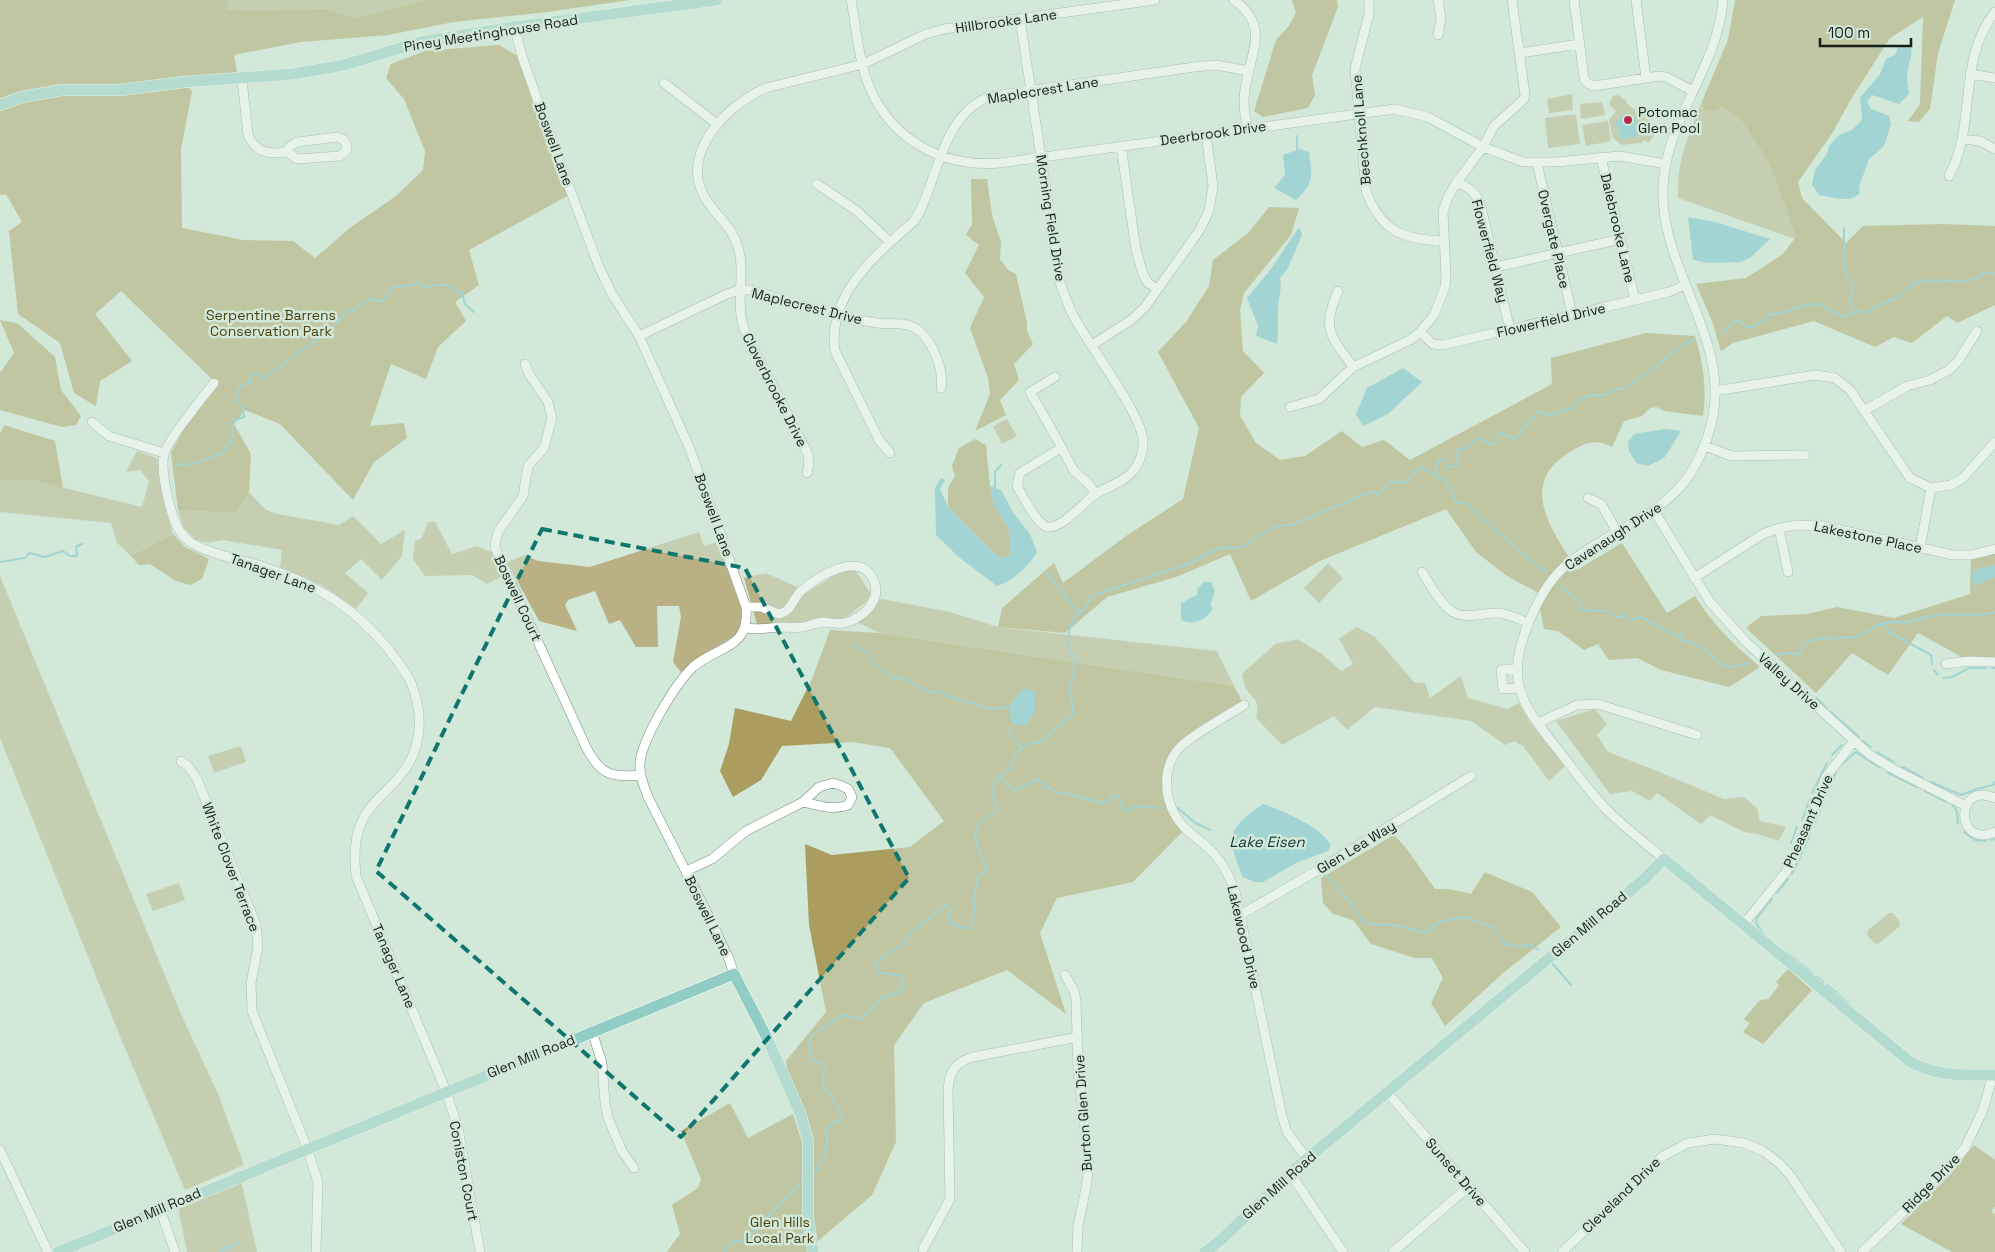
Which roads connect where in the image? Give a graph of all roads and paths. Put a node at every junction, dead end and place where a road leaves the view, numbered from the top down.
1 (717, 0) edge
2 (850, 0) edge
3 (1155, 0) edge
4 (1234, 0) edge
5 (1369, 0) edge
6 (1438, 0) edge
7 (1512, 0) edge
8 (1574, 0) edge
9 (1636, 0) edge
10 (1723, 0) edge
11 (1995, 12) edge
12 (1020, 19) junction
13 (514, 26) junction
14 (1438, 35) dead end
15 (1580, 44) junction
16 (1520, 53) junction
17 (863, 64) junction
18 (1249, 70) junction
19 (1970, 74) junction
20 (1646, 78) junction
21 (1995, 78) edge
22 (242, 79) junction
23 (664, 83) dead end
24 (1030, 90) junction
25 (1693, 90) junction
26 (0, 105) edge
27 (1358, 113) junction
28 (717, 124) junction
29 (1248, 129) junction
30 (1206, 135) junction
31 (1962, 139) junction
32 (1121, 146) junction
33 (1483, 147) junction
34 (1995, 149) edge
35 (288, 152) junction
36 (941, 156) junction
37 (1042, 157) junction
38 (1601, 157) junction
39 (1537, 163) junction
40 (1666, 164) junction
41 (1949, 176) dead end
42 (1456, 183) junction
43 (817, 184) dead end
44 (1620, 239) junction
45 (1444, 241) junction
46 (890, 242) junction
47 (1558, 254) junction
48 (1496, 267) junction
49 (1685, 285) junction
50 (1158, 289) junction
51 (739, 290) junction
52 (1338, 291) dead end
53 (1635, 300) junction
54 (1572, 314) junction
55 (839, 315) junction
56 (1510, 330) junction
57 (1420, 332) junction
58 (1977, 332) dead end
59 (639, 336) junction
60 (1092, 345) junction
61 (525, 364) dead end
62 (1353, 367) junction
63 (1055, 377) dead end
64 (214, 383) dead end
65 (941, 388) dead end
66 (1715, 391) junction
67 (1290, 406) dead end
68 (1864, 411) junction
69 (92, 422) dead end
70 (1995, 442) edge
71 (1705, 446) junction
72 (1061, 448) junction
73 (164, 453) junction
74 (890, 453) dead end
75 (1805, 455) dead end
76 (807, 473) dead end
77 (1930, 488) junction
78 (1096, 494) junction
79 (1588, 498) dead end
80 (1654, 511) junction
81 (1779, 528) junction
82 (1618, 533) junction
83 (1920, 548) junction
84 (1995, 549) edge
85 (1422, 572) dead end
86 (1788, 572) dead end
87 (1694, 578) junction
88 (746, 607) junction
89 (1528, 623) junction
90 (746, 628) junction
91 (1995, 662) edge
92 (1946, 664) dead end
93 (1518, 668) junction
94 (1520, 688) junction
95 (1244, 705) dead end
96 (1538, 723) junction
97 (1696, 736) dead end
98 (1854, 741) junction
99 (181, 761) dead end
100 (641, 775) junction
101 (1471, 776) dead end
102 (1995, 798) edge
103 (803, 802) junction
104 (1966, 806) junction
105 (1995, 832) edge
106 (1664, 859) junction
107 (686, 871) junction
108 (1240, 915) junction
109 (1743, 924) junction
110 (734, 974) junction
111 (1066, 975) dead end
112 (592, 1031) junction
113 (1078, 1037) junction
114 (1994, 1075) edge
115 (446, 1091) junction
116 (1387, 1092) junction
117 (307, 1148) junction
118 (0, 1150) edge
119 (1307, 1159) junction
120 (634, 1168) dead end
121 (1290, 1173) junction
122 (1468, 1187) junction
123 (160, 1209) junction
124 (923, 1250) dead end
125 (1207, 1251) edge
126 (48, 1252) edge
127 (58, 1252) edge
128 (175, 1252) edge
129 (316, 1252) edge
130 (480, 1252) edge
131 (812, 1252) edge
132 (1077, 1252) edge
133 (1343, 1252) edge
134 (1394, 1252) edge
135 (1525, 1252) edge
136 (1562, 1252) edge
137 (1841, 1252) edge
138 (1862, 1252) edge

1 - 13 main road, Piney Meetinghouse Road
2 - 17 street, Deerbrook Drive
3 - 12 street, Hillbrooke Lane
4 - 18 street
5 - 27 street, Beechknoll Lane
6 - 14 street
7 - 16 street
8 - 15 street
9 - 20 street
10 - 25 street, Cavanaugh Drive
11 - 19 street
12 - 17 street, Hillbrooke Lane
12 - 24 street, Morning Field Drive
13 - 22 main road, Piney Meetinghouse Road
13 - 59 street, Boswell Lane
15 - 16 street
15 - 20 street
16 - 33 street
17 - 28 street, Cloverbrooke Drive
17 - 36 street, Deerbrook Drive
18 - 24 street, Maplecrest Lane
18 - 29 street
19 - 21 street
19 - 31 street
20 - 25 street
22 - 26 main road, Piney Meetinghouse Road
22 - 35 street
23 - 28 street
24 - 36 street, Maplecrest Lane
24 - 37 street, Morning Field Drive
25 - 40 street, Cavanaugh Drive
27 - 29 street, Deerbrook Drive
27 - 33 street, Deerbrook Drive
27 - 45 street, Beechknoll Lane
28 - 51 street, Cloverbrooke Drive
29 - 30 street, Deerbrook Drive
30 - 32 street, Deerbrook Drive
30 - 50 street
31 - 34 street
31 - 41 street
32 - 37 street, Deerbrook Drive
32 - 50 street
33 - 39 street, Deerbrook Drive
33 - 42 street
35 - 35 street
36 - 37 street, Deerbrook Drive
36 - 46 street, Maplecrest Lane
37 - 60 street, Morning Field Drive
38 - 39 street, Deerbrook Drive
38 - 40 street, Deerbrook Drive
38 - 44 street, Dalebrooke Lane
39 - 47 street, Overgate Place
40 - 49 street, Cavanaugh Drive
42 - 45 street
42 - 48 street, Flowerfield Way
43 - 46 street
44 - 47 street
44 - 53 street, Dalebrooke Lane
45 - 57 street
46 - 55 street, Maplecrest Lane
47 - 48 street
47 - 54 street, Overgate Place
48 - 56 street, Flowerfield Way
49 - 53 street, Flowerfield Drive
49 - 66 street, Cavanaugh Drive
50 - 60 street
51 - 55 street, Maplecrest Drive
51 - 59 street, Maplecrest Drive
51 - 76 street, Cloverbrooke Drive
52 - 62 street
53 - 54 street, Flowerfield Drive
54 - 56 street, Flowerfield Drive
55 - 65 street, Maplecrest Drive
55 - 74 street, Maplecrest Lane
56 - 57 street, Flowerfield Drive
57 - 62 street
58 - 68 street
59 - 88 street, Boswell Lane
60 - 78 street, Morning Field Drive
61 - 100 street, Boswell Court
62 - 67 street
63 - 72 street
64 - 73 street
66 - 68 street
66 - 71 street, Cavanaugh Drive
68 - 77 street
69 - 73 street
70 - 77 street
71 - 75 street
71 - 80 street, Cavanaugh Drive
72 - 78 street
72 - 78 street, Morning Field Drive
73 - 115 street, Tanager Lane
77 - 83 street
79 - 82 street
80 - 82 street, Cavanaugh Drive
80 - 87 street, Valley Drive
81 - 83 street, Lakestone Place
81 - 86 street
81 - 87 street, Lakestone Place
82 - 89 street, Cavanaugh Drive
83 - 84 street, Lakestone Place
85 - 89 street
87 - 98 street, Valley Drive
88 - 90 street, Boswell Lane
88 - 90 street
89 - 93 street, Cavanaugh Drive
90 - 100 street, Boswell Lane
91 - 92 street
93 - 94 street, Cavanaugh Drive
93 - 94 street
94 - 96 street, Cavanaugh Drive
95 - 108 street, Lakewood Drive
96 - 97 street
96 - 106 street, Cavanaugh Drive
98 - 104 street, Valley Drive
98 - 109 street, Pheasant Drive
99 - 117 street, White Clover Terrace
100 - 107 street, Boswell Lane
101 - 108 street, Glen Lea Way
102 - 104 street
103 - 103 street
103 - 107 street
104 - 105 street
106 - 109 main road
106 - 116 main road, Glen Mill Road
107 - 110 street, Boswell Lane
108 - 119 street, Lakewood Drive
109 - 114 main road
110 - 112 main road, Glen Mill Road
110 - 131 main road
111 - 113 street, Burton Glen Drive
112 - 115 main road, Glen Mill Road
112 - 120 street
113 - 124 street
113 - 132 street, Burton Glen Drive
114 - 138 street, Ridge Drive
115 - 117 main road, Glen Mill Road
115 - 130 street, Coniston Court
116 - 119 main road, Glen Mill Road
116 - 122 street, Sunset Drive
117 - 123 main road, Glen Mill Road
117 - 129 street, White Clover Terrace
118 - 126 street
119 - 121 main road, Glen Mill Road
121 - 125 main road, Glen Mill Road
121 - 133 street
122 - 134 street
122 - 135 street, Sunset Drive
123 - 127 main road, Glen Mill Road
123 - 128 street
136 - 137 street, Cleveland Drive

